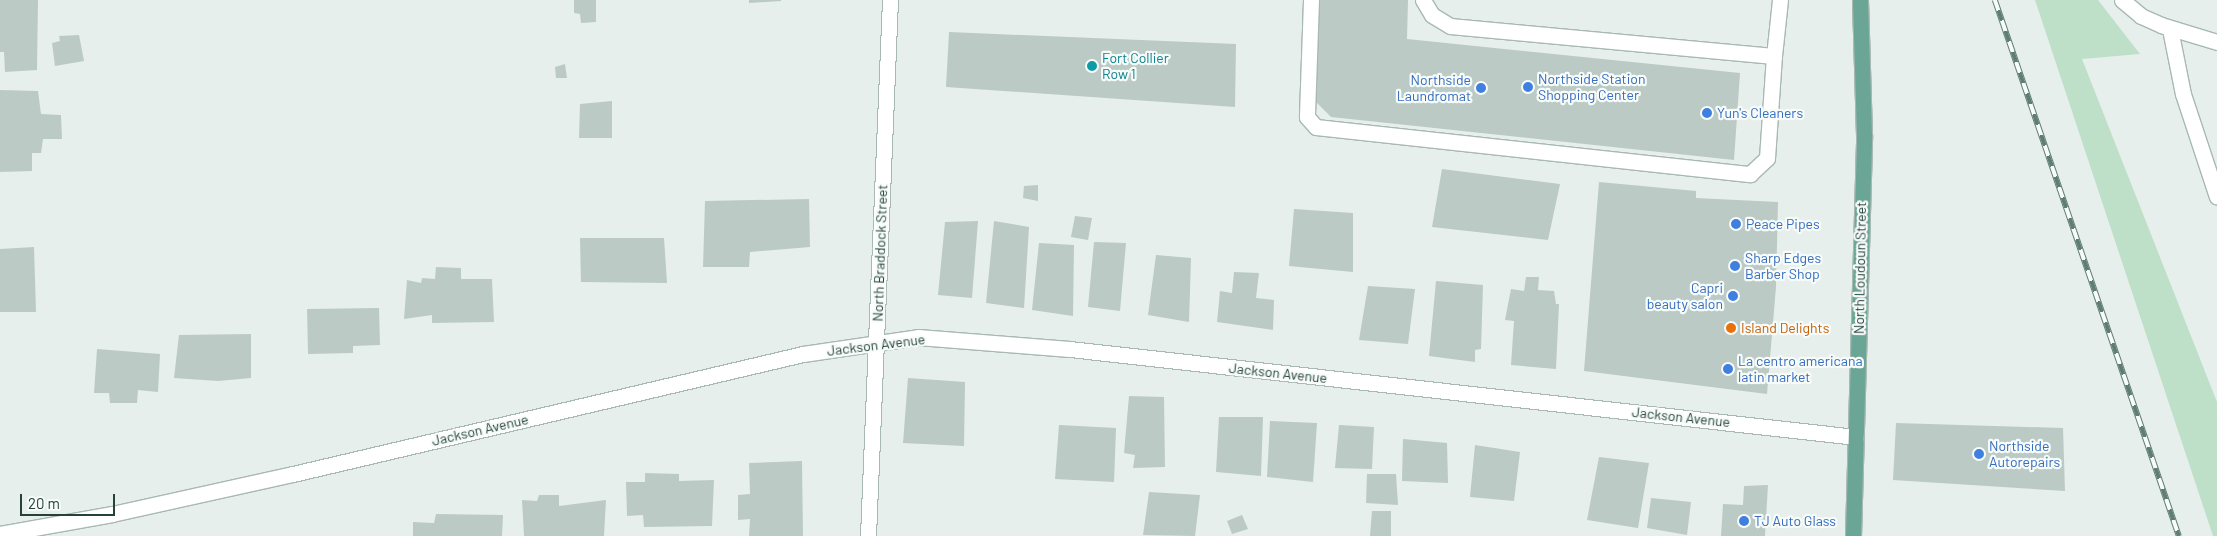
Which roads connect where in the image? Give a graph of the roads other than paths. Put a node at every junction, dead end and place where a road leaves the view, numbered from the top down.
1 (890, 0) edge
2 (1311, 0) edge
3 (1423, 0) edge
4 (1780, 0) edge
5 (1860, 0) edge
6 (2122, 0) edge
7 (2170, 29) junction
8 (2217, 42) edge
9 (1774, 56) junction
10 (2217, 197) edge
11 (877, 342) junction
12 (1856, 438) junction
13 (0, 534) edge
14 (868, 536) edge
15 (1853, 536) edge

1 - 11 street, North Braddock Street
2 - 9 street
3 - 9 street
4 - 9 street
5 - 12 main road, North Loudoun Street
6 - 7 street
7 - 8 street
7 - 10 street
11 - 12 street, Jackson Avenue
11 - 13 street, Jackson Avenue
11 - 14 street, North Braddock Street
12 - 15 main road, North Loudoun Street

